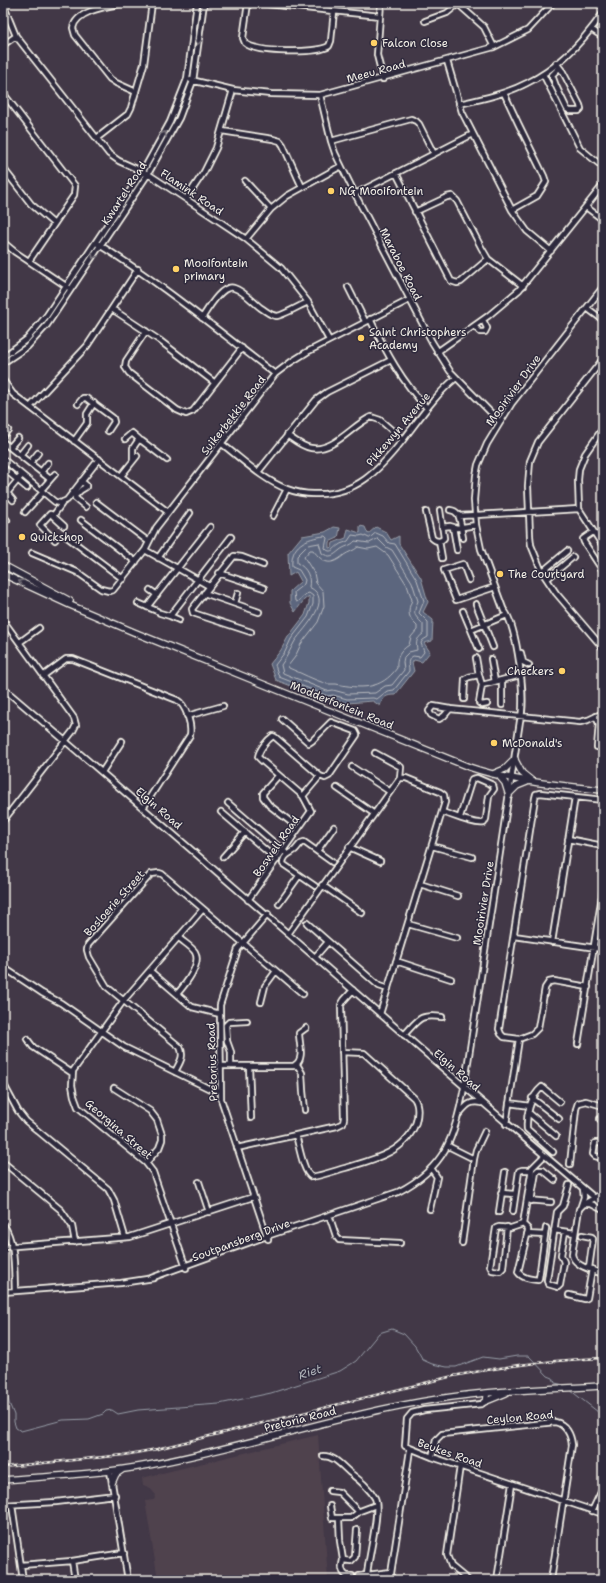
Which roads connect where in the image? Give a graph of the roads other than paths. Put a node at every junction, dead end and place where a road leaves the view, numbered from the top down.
1 (124, 3) edge
2 (152, 3) edge
3 (197, 3) edge
4 (204, 3) edge
5 (248, 3) edge
6 (258, 3) edge
7 (381, 3) edge
8 (553, 3) edge
9 (598, 3) edge
10 (4, 4) edge
11 (286, 4) edge
12 (458, 4) edge
13 (603, 6) edge
14 (334, 11) junction
15 (603, 13) edge
16 (380, 16) junction
17 (424, 21) dead end
18 (594, 31) dead end
19 (16, 36) junction
20 (603, 37) edge
21 (3, 45) edge
22 (494, 47) junction
23 (196, 56) junction
24 (447, 61) junction
25 (558, 66) junction
26 (188, 71) junction
27 (543, 74) junction
28 (383, 78) junction
29 (187, 79) junction
30 (193, 80) junction
31 (233, 90) junction
32 (136, 92) junction
33 (3, 93) edge
34 (504, 93) junction
35 (320, 95) junction
36 (185, 103) junction
37 (460, 104) junction
38 (175, 110) junction
39 (222, 131) junction
40 (473, 134) junction
41 (97, 138) junction
42 (331, 141) junction
43 (162, 151) junction
44 (434, 154) junction
45 (152, 155) junction
46 (342, 166) junction
47 (603, 167) edge
48 (3, 168) edge
49 (143, 171) junction
50 (396, 173) junction
51 (148, 174) junction
52 (245, 181) dead end
53 (603, 185) edge
54 (302, 187) junction
55 (136, 192) junction
56 (355, 194) junction
57 (125, 198) junction
58 (186, 199) junction
59 (586, 207) junction
60 (272, 209) junction
61 (512, 210) junction
62 (415, 212) junction
63 (602, 219) dead end
64 (115, 223) junction
65 (54, 224) junction
66 (105, 227) junction
67 (246, 239) junction
68 (96, 242) junction
69 (4, 245) edge
70 (101, 245) junction
71 (551, 251) junction
72 (488, 259) junction
73 (29, 261) junction
74 (80, 266) junction
75 (85, 269) junction
76 (138, 269) junction
77 (66, 286) junction
78 (523, 286) junction
79 (348, 287) dead end
80 (603, 287) edge
81 (72, 290) junction
82 (65, 300) junction
83 (410, 300) junction
84 (308, 302) junction
85 (55, 303) junction
86 (587, 308) junction
87 (112, 309) junction
88 (202, 318) junction
89 (367, 320) junction
90 (483, 320) junction
91 (603, 320) edge
92 (47, 325) junction
93 (474, 326) junction
94 (34, 331) junction
95 (146, 331) junction
96 (329, 340) junction
97 (242, 348) junction
98 (13, 350) junction
99 (437, 352) junction
100 (16, 355) junction
101 (3, 357) edge
102 (603, 359) edge
103 (390, 360) junction
104 (3, 363) edge
105 (276, 374) junction
106 (456, 378) junction
107 (3, 380) edge
108 (215, 383) junction
109 (94, 403) junction
110 (78, 404) dead end
111 (30, 407) junction
112 (427, 408) junction
113 (500, 422) junction
114 (603, 428) edge
115 (8, 430) dead end
116 (108, 430) dead end
117 (286, 435) junction
118 (3, 436) edge
119 (18, 438) dead end
120 (125, 438) dead end
121 (139, 440) junction
122 (403, 440) junction
123 (74, 441) junction
124 (3, 442) edge
125 (222, 444) junction
126 (28, 445) dead end
127 (10, 447) junction
128 (38, 453) dead end
129 (20, 455) junction
130 (137, 456) dead end
131 (3, 459) edge
132 (99, 459) junction
133 (133, 460) junction
134 (168, 460) dead end
135 (48, 462) dead end
136 (30, 463) junction
137 (7, 471) dead end
138 (40, 472) junction
139 (258, 472) junction
140 (55, 474) dead end
141 (22, 475) junction
142 (121, 476) junction
143 (50, 479) junction
144 (18, 480) junction
145 (81, 481) junction
146 (28, 488) dead end
147 (287, 489) junction
148 (5, 492) edge
149 (41, 493) junction
150 (13, 500) dead end
151 (96, 502) dead end
152 (62, 503) junction
153 (86, 507) dead end
154 (579, 509) junction
155 (440, 510) dead end
156 (450, 510) dead end
157 (25, 512) dead end
158 (168, 512) junction
159 (426, 512) dead end
160 (190, 513) dead end
161 (529, 513) junction
162 (53, 515) junction
163 (3, 516) edge
164 (273, 516) dead end
165 (459, 516) junction
166 (475, 516) junction
167 (7, 520) dead end
168 (81, 520) dead end
169 (476, 525) junction
170 (64, 526) dead end
171 (461, 526) junction
172 (210, 527) dead end
173 (442, 527) junction
174 (453, 527) junction
175 (593, 532) junction
176 (67, 537) dead end
177 (231, 537) dead end
178 (463, 538) dead end
179 (55, 540) dead end
180 (439, 541) junction
181 (149, 542) junction
182 (603, 546) edge
183 (146, 550) junction
184 (457, 550) dead end
185 (567, 551) dead end
186 (32, 553) dead end
187 (573, 557) dead end
188 (158, 558) junction
189 (442, 558) dead end
190 (136, 562) junction
191 (3, 565) edge
192 (263, 565) dead end
193 (178, 568) junction
194 (603, 571) edge
195 (542, 572) junction
196 (219, 573) junction
197 (3, 574) edge
198 (123, 579) junction
199 (546, 579) junction
200 (198, 580) junction
201 (469, 580) dead end
202 (209, 586) junction
203 (495, 587) junction
204 (264, 588) dead end
205 (150, 590) dead end
206 (204, 593) junction
207 (238, 593) dead end
208 (157, 594) junction
209 (138, 603) dead end
210 (235, 603) junction
211 (476, 604) dead end
212 (147, 607) junction
213 (82, 610) junction
214 (463, 611) dead end
215 (260, 612) dead end
216 (170, 616) junction
217 (506, 616) junction
218 (3, 620) edge
219 (179, 620) dead end
220 (484, 625) junction
221 (512, 627) junction
222 (39, 628) dead end
223 (471, 630) junction
224 (251, 632) dead end
225 (20, 642) junction
226 (493, 648) dead end
227 (603, 648) edge
228 (479, 649) dead end
229 (476, 658) dead end
230 (491, 659) dead end
231 (479, 675) junction
232 (44, 676) junction
233 (519, 676) junction
234 (502, 680) junction
235 (495, 682) junction
236 (3, 685) edge
237 (482, 685) junction
238 (3, 688) edge
239 (464, 699) dead end
240 (487, 704) dead end
241 (223, 706) dead end
242 (502, 706) dead end
243 (521, 708) junction
244 (450, 709) dead end
245 (603, 713) edge
246 (511, 715) junction
247 (187, 716) junction
248 (596, 716) junction
249 (530, 717) junction
250 (282, 719) dead end
251 (520, 720) junction
252 (66, 740) junction
253 (122, 741) dead end
254 (597, 748) dead end
255 (375, 753) dead end
256 (515, 760) junction
257 (352, 767) dead end
258 (102, 771) junction
259 (496, 775) junction
260 (278, 776) junction
261 (320, 776) junction
262 (400, 778) junction
263 (512, 779) junction
264 (527, 782) junction
265 (534, 782) junction
266 (337, 788) dead end
267 (603, 790) edge
268 (389, 791) junction
269 (509, 795) junction
270 (303, 796) junction
271 (575, 797) junction
272 (603, 800) edge
273 (228, 803) dead end
274 (143, 807) junction
275 (221, 812) dead end
276 (442, 812) junction
277 (373, 813) junction
278 (460, 817) junction
279 (3, 821) edge
280 (292, 823) dead end
281 (334, 827) dead end
282 (245, 832) junction
283 (568, 838) junction
284 (432, 846) junction
285 (603, 846) edge
286 (349, 848) junction
287 (317, 851) junction
288 (285, 853) junction
289 (223, 857) dead end
290 (472, 857) dead end
291 (277, 860) junction
292 (380, 861) dead end
293 (332, 862) dead end
294 (299, 876) junction
295 (420, 884) junction
296 (322, 885) junction
297 (315, 886) dead end
298 (603, 890) edge
299 (458, 896) dead end
300 (249, 897) junction
301 (279, 904) dead end
302 (203, 909) junction
303 (362, 913) dead end
304 (267, 915) junction
305 (306, 923) dead end
306 (408, 924) junction
307 (289, 934) junction
308 (514, 936) junction
309 (178, 937) junction
310 (457, 938) dead end
311 (328, 942) junction
312 (552, 942) junction
313 (242, 943) junction
314 (594, 948) junction
315 (603, 949) edge
316 (315, 957) junction
317 (396, 962) junction
318 (3, 967) edge
319 (150, 971) junction
320 (276, 971) junction
321 (451, 978) dead end
322 (588, 987) junction
323 (388, 989) junction
324 (353, 990) junction
325 (177, 994) junction
326 (303, 994) dead end
327 (124, 1000) junction
328 (261, 1002) dead end
329 (220, 1014) junction
330 (380, 1014) junction
331 (442, 1017) dead end
332 (247, 1021) dead end
333 (306, 1028) dead end
334 (101, 1031) junction
335 (404, 1035) junction
336 (27, 1039) dead end
337 (519, 1039) junction
338 (578, 1044) dead end
339 (342, 1052) junction
340 (295, 1065) junction
341 (220, 1066) junction
342 (231, 1066) junction
343 (249, 1066) junction
344 (175, 1072) junction
345 (72, 1073) junction
346 (466, 1073) junction
347 (453, 1078) junction
348 (3, 1083) edge
349 (114, 1088) dead end
350 (464, 1088) junction
351 (220, 1090) junction
352 (532, 1098) junction
353 (560, 1102) dead end
354 (509, 1103) junction
355 (483, 1104) junction
356 (530, 1106) junction
357 (603, 1106) edge
358 (305, 1110) dead end
359 (529, 1113) junction
360 (459, 1114) junction
361 (251, 1118) dead end
362 (559, 1120) dead end
363 (506, 1124) junction
364 (485, 1131) dead end
365 (296, 1135) junction
366 (556, 1136) dead end
367 (603, 1143) edge
368 (448, 1146) junction
369 (237, 1148) junction
370 (553, 1152) dead end
371 (544, 1156) junction
372 (603, 1158) edge
373 (474, 1159) junction
374 (3, 1162) edge
375 (146, 1163) junction
376 (570, 1164) dead end
377 (431, 1168) junction
378 (531, 1170) junction
379 (504, 1172) dead end
380 (555, 1180) dead end
381 (199, 1182) dead end
382 (569, 1185) dead end
383 (583, 1188) junction
384 (502, 1193) junction
385 (603, 1193) edge
386 (515, 1194) junction
387 (253, 1197) junction
388 (594, 1198) junction
389 (529, 1200) junction
390 (551, 1202) dead end
391 (583, 1205) junction
392 (603, 1205) edge
393 (430, 1209) dead end
394 (603, 1210) edge
395 (513, 1211) dead end
396 (209, 1212) junction
397 (499, 1212) dead end
398 (331, 1215) junction
399 (3, 1224) edge
400 (171, 1224) junction
401 (523, 1224) junction
402 (507, 1227) junction
403 (546, 1228) dead end
404 (554, 1230) junction
405 (565, 1232) junction
406 (575, 1233) junction
407 (527, 1234) junction
408 (582, 1235) dead end
409 (544, 1236) junction
410 (125, 1237) junction
411 (267, 1238) junction
412 (76, 1242) junction
413 (400, 1243) dead end
414 (462, 1243) dead end
415 (12, 1246) junction
416 (3, 1247) edge
417 (183, 1258) junction
418 (186, 1267) junction
419 (591, 1269) junction
420 (173, 1270) junction
421 (603, 1274) edge
422 (151, 1278) junction
423 (15, 1291) junction
424 (3, 1292) edge
425 (569, 1295) dead end
426 (603, 1386) edge
427 (512, 1391) junction
428 (480, 1393) junction
429 (487, 1393) junction
430 (484, 1402) junction
431 (410, 1450) junction
432 (323, 1456) dead end
433 (432, 1457) junction
434 (460, 1466) junction
435 (126, 1468) junction
436 (110, 1470) junction
437 (3, 1480) edge
438 (112, 1483) junction
439 (512, 1484) junction
440 (603, 1488) edge
441 (330, 1491) dead end
442 (115, 1494) junction
443 (563, 1501) junction
444 (3, 1505) edge
445 (12, 1505) junction
446 (376, 1505) junction
447 (330, 1506) dead end
448 (592, 1511) junction
449 (359, 1512) junction
450 (603, 1514) edge
451 (339, 1519) junction
452 (357, 1530) dead end
453 (124, 1553) junction
454 (343, 1560) junction
455 (72, 1562) junction
456 (21, 1565) junction
457 (391, 1572) junction
458 (367, 1575) junction
459 (352, 1576) dead end
460 (359, 1576) dead end
461 (23, 1580) edge
462 (75, 1580) edge
463 (128, 1580) edge
464 (390, 1580) edge
465 (468, 1580) edge
466 (497, 1580) edge
467 (551, 1580) edge

1 - 32 street
2 - 32 street
3 - 26 street, Kwartel Road
4 -> 23 street, Kwartel Road
5 - 14 street
6 - 11 street
7 - 16 street
8 - 22 street, Meeu Road
9 - 13 street
10 - 19 street, Flamink Road
11 - 14 street
12 - 17 street
12 - 22 street
14 - 16 street
15 - 25 street
16 - 28 street
18 - 20 street
19 - 21 street
19 - 41 street, Flamink Road
22 - 24 street, Meeu Road
23 - 26 street
23 - 30 street, Kwartel Road
24 - 28 street, Meeu Road
24 - 37 street
25 - 25 street
25 - 27 street
26 - 29 street, Kwartel Road
27 - 34 street
27 - 47 street
28 - 35 street, Meeu Road
29 - 30 street, Meeu Road
29 - 38 street, Kwartel Road
30 - 31 street, Meeu Road
30 - 36 street, Kwartel Road
31 - 35 street, Meeu Road
31 - 39 street
32 - 41 street
33 - 65 street
34 - 37 street
34 - 61 street
35 - 42 street, Maraboe Road
36 - 38 street
36 - 43 street, Kwartel Road
37 - 40 street
45 -> 38 street, Kwartel Road
39 - 54 street
39 - 58 street
40 - 44 street
40 - 61 street
41 - 49 street, Flamink Road
42 - 44 street
42 - 46 street, Maraboe Road
43 - 45 street
43 - 51 street, Kwartel Road
44 - 50 street
45 - 49 street, Kwartel Road
46 - 54 street
46 - 56 street, Maraboe Road
48 - 65 street
49 - 51 street, Flamink Road
49 - 57 street, Kwartel Road
50 - 56 street
50 - 62 street
51 - 55 street, Kwartel Road
51 - 58 street, Flamink Road
52 - 60 street
53 - 59 street
54 - 60 street
55 - 57 street
55 - 64 street, Kwartel Road
56 - 83 street, Maraboe Road
57 - 66 street, Kwartel Road
58 - 67 street, Flamink Road
59 - 63 street
59 - 71 street
60 - 67 street
61 - 71 street
62 - 72 street
62 - 72 street
64 - 66 street
64 - 70 street, Kwartel Road
65 - 73 street
66 - 68 street, Kwartel Road
67 - 84 street, Flamink Road
68 - 70 street
68 - 74 street, Kwartel Road
69 - 73 street
70 -> 75 street, Kwartel Road
70 - 76 street
71 - 78 street
72 - 78 street
73 - 77 street
74 - 75 street
74 - 77 street, Kwartel Road
75 - 81 street, Kwartel Road
76 - 87 street
76 - 88 street
77 - 81 street
77 - 85 street, Kwartel Road
78 - 90 street
79 - 89 street
80 - 86 street, Mooirivier Drive
81 - 82 street, Kwartel Road
82 - 85 street
82 - 92 street, Kwartel Road
83 - 89 street, Suikerbekkie Road
83 - 99 street, Maraboe Road
84 - 88 street
84 - 96 street, Flamink Road
85 - 94 street, Kwartel Road
86 - 91 street
86 - 113 street, Mooirivier Drive
87 - 95 street
87 - 111 street
88 - 97 street
89 - 96 street, Suikerbekkie Road
89 - 103 street
90 - 93 street
90 - 93 street
92 - 94 street
92 - 100 street, Kwartel Road
93 - 99 street
94 - 98 street, Kwartel Road
95 - 108 street
95 - 108 street
96 - 105 street, Suikerbekkie Road
97 - 105 street
97 - 108 street
98 - 100 street
98 - 101 street, Kwartel Road
99 - 106 street, Maraboe Road
100 - 104 street, Kwartel Road
102 - 161 street
103 - 112 street
103 - 117 street
105 - 125 street, Suikerbekkie Road
106 - 112 street, Pikkewyn Avenue
106 - 113 street, Maraboe Road
107 - 111 street
109 - 110 street
109 - 116 street
109 - 123 street
111 - 123 street
112 - 122 street, Pikkewyn Avenue
113 - 166 street, Mooirivier Drive
114 - 154 street
115 - 118 street
117 - 122 street
117 - 139 street
119 - 127 street
120 - 121 street
121 - 133 street
121 - 134 street
122 - 147 street, Pikkewyn Avenue
123 - 132 street
124 - 127 street
125 - 139 street, Pikkewyn Avenue
125 - 158 street, Suikerbekkie Road
126 - 129 street
127 - 129 street
128 - 136 street
129 - 136 street
130 - 133 street
131 - 141 street
132 - 142 street
132 - 145 street
133 - 142 street
135 - 138 street
136 - 138 street
137 - 144 street
138 - 143 street
139 - 147 street, Pikkewyn Avenue
140 - 143 street
141 - 144 street
141 - 149 street
142 - 158 street
143 - 149 street
144 - 146 street
144 - 148 street
145 - 152 street
145 - 153 street
147 - 164 street
148 - 150 street
149 - 152 street
149 - 157 street
151 - 181 street
152 - 162 street
154 - 161 street
154 - 175 street
155 - 173 street
156 - 165 street
158 - 181 street, Suikerbekkie Road
159 - 180 street
160 - 188 street
161 - 166 street
161 - 195 street
162 - 170 street
162 - 179 street
163 - 167 street
165 - 166 street
165 - 171 street
166 - 169 street, Mooirivier Drive
168 - 190 street
169 - 171 street
169 - 203 street, Mooirivier Drive
171 - 174 street
171 - 178 street
172 - 193 street
173 - 174 street
173 - 180 street
174 - 184 street
175 - 182 street
175 - 194 street
176 - 198 street
177 - 200 street
180 - 189 street
181 - 183 street, Suikerbekkie Road
183 - 188 street
183 - 190 street, Suikerbekkie Road
185 - 195 street
186 - 198 street, Suikerbekkie Road
187 - 199 street
188 - 193 street
190 - 198 street, Suikerbekkie Road
191 - 213 main road, Modderfontein Road
192 - 196 street
193 - 200 street
193 - 208 street
195 - 199 street
196 - 202 street
196 - 204 street
213 -> 197 main road, Modderfontein Road
199 - 227 street
200 - 202 street
200 - 216 street
201 - 203 street
202 - 206 street
203 - 217 street, Mooirivier Drive
205 - 208 street
206 - 210 street
206 - 224 street
207 - 210 street
208 - 212 street
209 - 212 street
210 - 215 street
211 - 220 street
212 - 216 street
213 - 259 main road, Modderfontein Road
214 - 223 street
216 - 219 street
217 - 220 street
217 - 221 street, Mooirivier Drive
217 - 233 street, Mooirivier Drive
218 - 225 street
220 - 223 street
220 - 226 street
221 - 233 street, Mooirivier Drive
221 - 233 street
222 - 225 street
223 - 228 street
225 - 232 street
229 - 231 street
230 - 235 street
231 - 237 street
231 - 239 street
232 - 247 street
232 - 252 street
233 - 234 street
233 - 243 street, Mooirivier Drive
234 - 235 street
234 - 242 street
235 - 237 street
236 - 252 street, Elgin Road
237 - 240 street
238 - 252 street, Elgin Road
241 - 247 street
243 - 246 street
243 - 249 street
243 - 251 street, Mooirivier Drive
244 - 246 street
245 - 248 street
246 - 251 street
247 - 274 street
248 - 249 street
248 - 254 street
249 - 251 street
249 - 251 street
250 - 261 street
251 - 256 street, Mooirivier Drive
252 - 258 street, Elgin Road
252 - 279 street
253 - 258 street
255 - 262 street
256 - 259 main road
256 - 263 street, Mooirivier Drive
256 - 265 main road
257 - 268 street
258 - 274 street, Elgin Road
259 - 263 main road, Modderfontein Road
259 - 269 main road
260 - 261 street
260 - 270 street
260 - 280 street
261 - 270 street
262 - 268 street
262 - 276 street
263 - 264 main road, Modderfontein Road
263 - 269 street, Mooirivier Drive
264 - 265 main road, Modderfontein Road
264 - 269 main road
265 - 267 main road, Modderfontein Road
266 - 277 street
268 - 277 street
269 - 346 street, Mooirivier Drive
270 - 288 street, Boswell Road
271 - 272 street
271 - 283 street
271 - 308 street
273 - 288 street
274 - 300 street, Elgin Road
275 - 282 street
276 - 278 street
276 - 284 street
277 - 286 street
278 - 278 street
281 - 287 street
282 - 289 street
282 - 291 street
283 - 285 street
283 - 312 street
284 - 290 street
284 - 295 street
286 - 292 street
286 - 296 street
287 - 288 street
287 - 293 street
288 - 291 street, Boswell Road
288 - 294 street
291 - 300 street, Boswell Road
294 - 297 street
294 - 301 street
295 - 299 street
295 - 306 street
296 - 303 street
296 - 307 street
298 - 314 street
300 - 304 street, Elgin Road
302 - 309 street
302 - 313 street, Bosloerie Street
302 - 327 street, Bosloerie Street
304 - 307 street, Elgin Road
304 - 313 street, Pretorius Road
305 - 311 street
306 - 310 street
306 - 317 street
307 - 316 street, Elgin Road
308 - 312 street
308 - 337 street
309 - 319 street
309 - 325 street
311 - 316 street
311 - 323 street
312 - 314 street
313 - 320 street, Bosloerie Street
313 - 329 street, Pretorius Road
314 - 315 street
314 - 322 street
316 - 324 street, Elgin Road
317 - 321 street
317 - 323 street
318 - 334 street
319 - 325 street
319 - 327 street
320 - 326 street, Bosloerie Street
320 - 328 street
322 - 337 street
322 - 338 street
323 - 330 street
324 - 330 street, Elgin Road
324 - 339 street
325 - 329 street
327 - 334 street
327 - 344 street, Bosloerie Street
329 - 341 street, Pretorius Road
330 - 335 street, Elgin Road
331 - 335 street
332 - 342 street
333 - 340 street
334 - 344 street
334 - 345 street
335 - 347 street, Elgin Road
336 - 345 street
337 - 354 street
339 - 365 street
339 - 365 street
340 - 343 street
340 - 358 street
341 - 342 street
341 - 351 street, Pretorius Road
342 - 343 street
343 - 361 street
344 - 351 street
345 - 375 street, Georgina Street
346 - 347 street
346 - 350 street, Mooirivier Drive
347 - 350 street, Elgin Road
348 - 410 street
349 - 375 street
350 - 355 street, Elgin Road
350 - 360 street, Soutpansberg Drive
351 - 369 street, Pretorius Road
352 - 353 street
352 - 356 street
352 - 362 street
354 - 356 street
354 - 363 street
355 - 360 street
355 - 363 street, Elgin Road
356 - 359 street
357 - 376 street
359 - 366 street
359 - 370 street
360 - 368 street, Soutpansberg Drive
363 - 371 street, Elgin Road
364 - 373 street
365 - 369 street
367 - 372 street
368 - 373 street
368 - 377 street, Soutpansberg Drive
369 - 387 street, Pretorius Road
371 - 378 street
371 - 383 street, Elgin Road
373 - 414 street
374 - 412 street
375 - 400 street, Georgina Street
377 - 393 street
377 - 398 street, Soutpansberg Drive
378 - 386 street
378 - 389 street
379 - 384 street
380 - 389 street
381 - 396 street
382 - 404 street
383 - 388 street, Elgin Road
383 - 391 street
384 - 386 street
384 - 397 street
385 - 388 street
386 - 395 street
387 - 396 street
387 - 411 street, Pretorius Road
388 - 391 street
388 - 392 street, Elgin Road
389 - 390 street
389 - 401 street
391 - 394 street
391 - 406 street
396 - 400 street
398 - 411 street, Soutpansberg Drive
398 - 413 street
399 - 415 street
400 - 410 street
400 - 417 street, Georgina Street
401 - 402 street
401 - 407 street
402 - 402 street
403 - 409 street
404 - 405 street
404 - 405 street
405 - 406 street
406 - 419 street
407 - 409 street
407 - 409 street
408 - 419 street
410 - 412 street
411 - 418 street, Soutpansberg Drive
412 - 415 street
415 - 416 street
415 - 423 street
417 - 418 street, Georgina Street
417 - 420 street
418 - 420 street, Soutpansberg Drive
418 - 422 street, Soutpansberg Drive
419 - 421 street
419 - 425 street
420 - 422 street, Soutpansberg Drive
422 - 423 street, Soutpansberg Drive
423 - 424 street, Soutpansberg Drive
426 - 427 main road, Pretoria Road
427 - 429 main road, Pretoria Road
427 - 430 main road
428 - 429 main road, Pretoria Road
428 - 430 main road
428 - 435 main road, Pretoria Road
429 - 430 street
430 - 431 street, Beukes Road
431 - 433 street, Beukes Road
431 - 457 street
432 - 446 street
433 - 434 street, Beukes Road
433 - 443 street, Ceylon Road
434 - 439 street, Beukes Road
434 - 465 street
435 - 436 main road, Pretoria Road
435 - 438 main road
436 - 437 main road, Pretoria Road
436 - 438 street
438 - 442 street
439 - 443 street, Beukes Road
439 - 466 street
440 - 448 street
441 - 449 street
442 - 445 street
442 - 453 street
443 - 448 street, Beukes Road
443 - 467 street, Ceylon Road
444 - 445 street
445 - 456 street
446 - 449 street
446 - 458 street
447 - 451 street
448 - 450 street, Beukes Road
449 - 451 street
451 - 454 street
452 - 454 street
453 - 455 street
453 - 463 street
454 - 459 street
455 - 456 street
455 - 462 street
456 - 461 street
457 - 458 street
457 - 464 street
458 - 460 street

